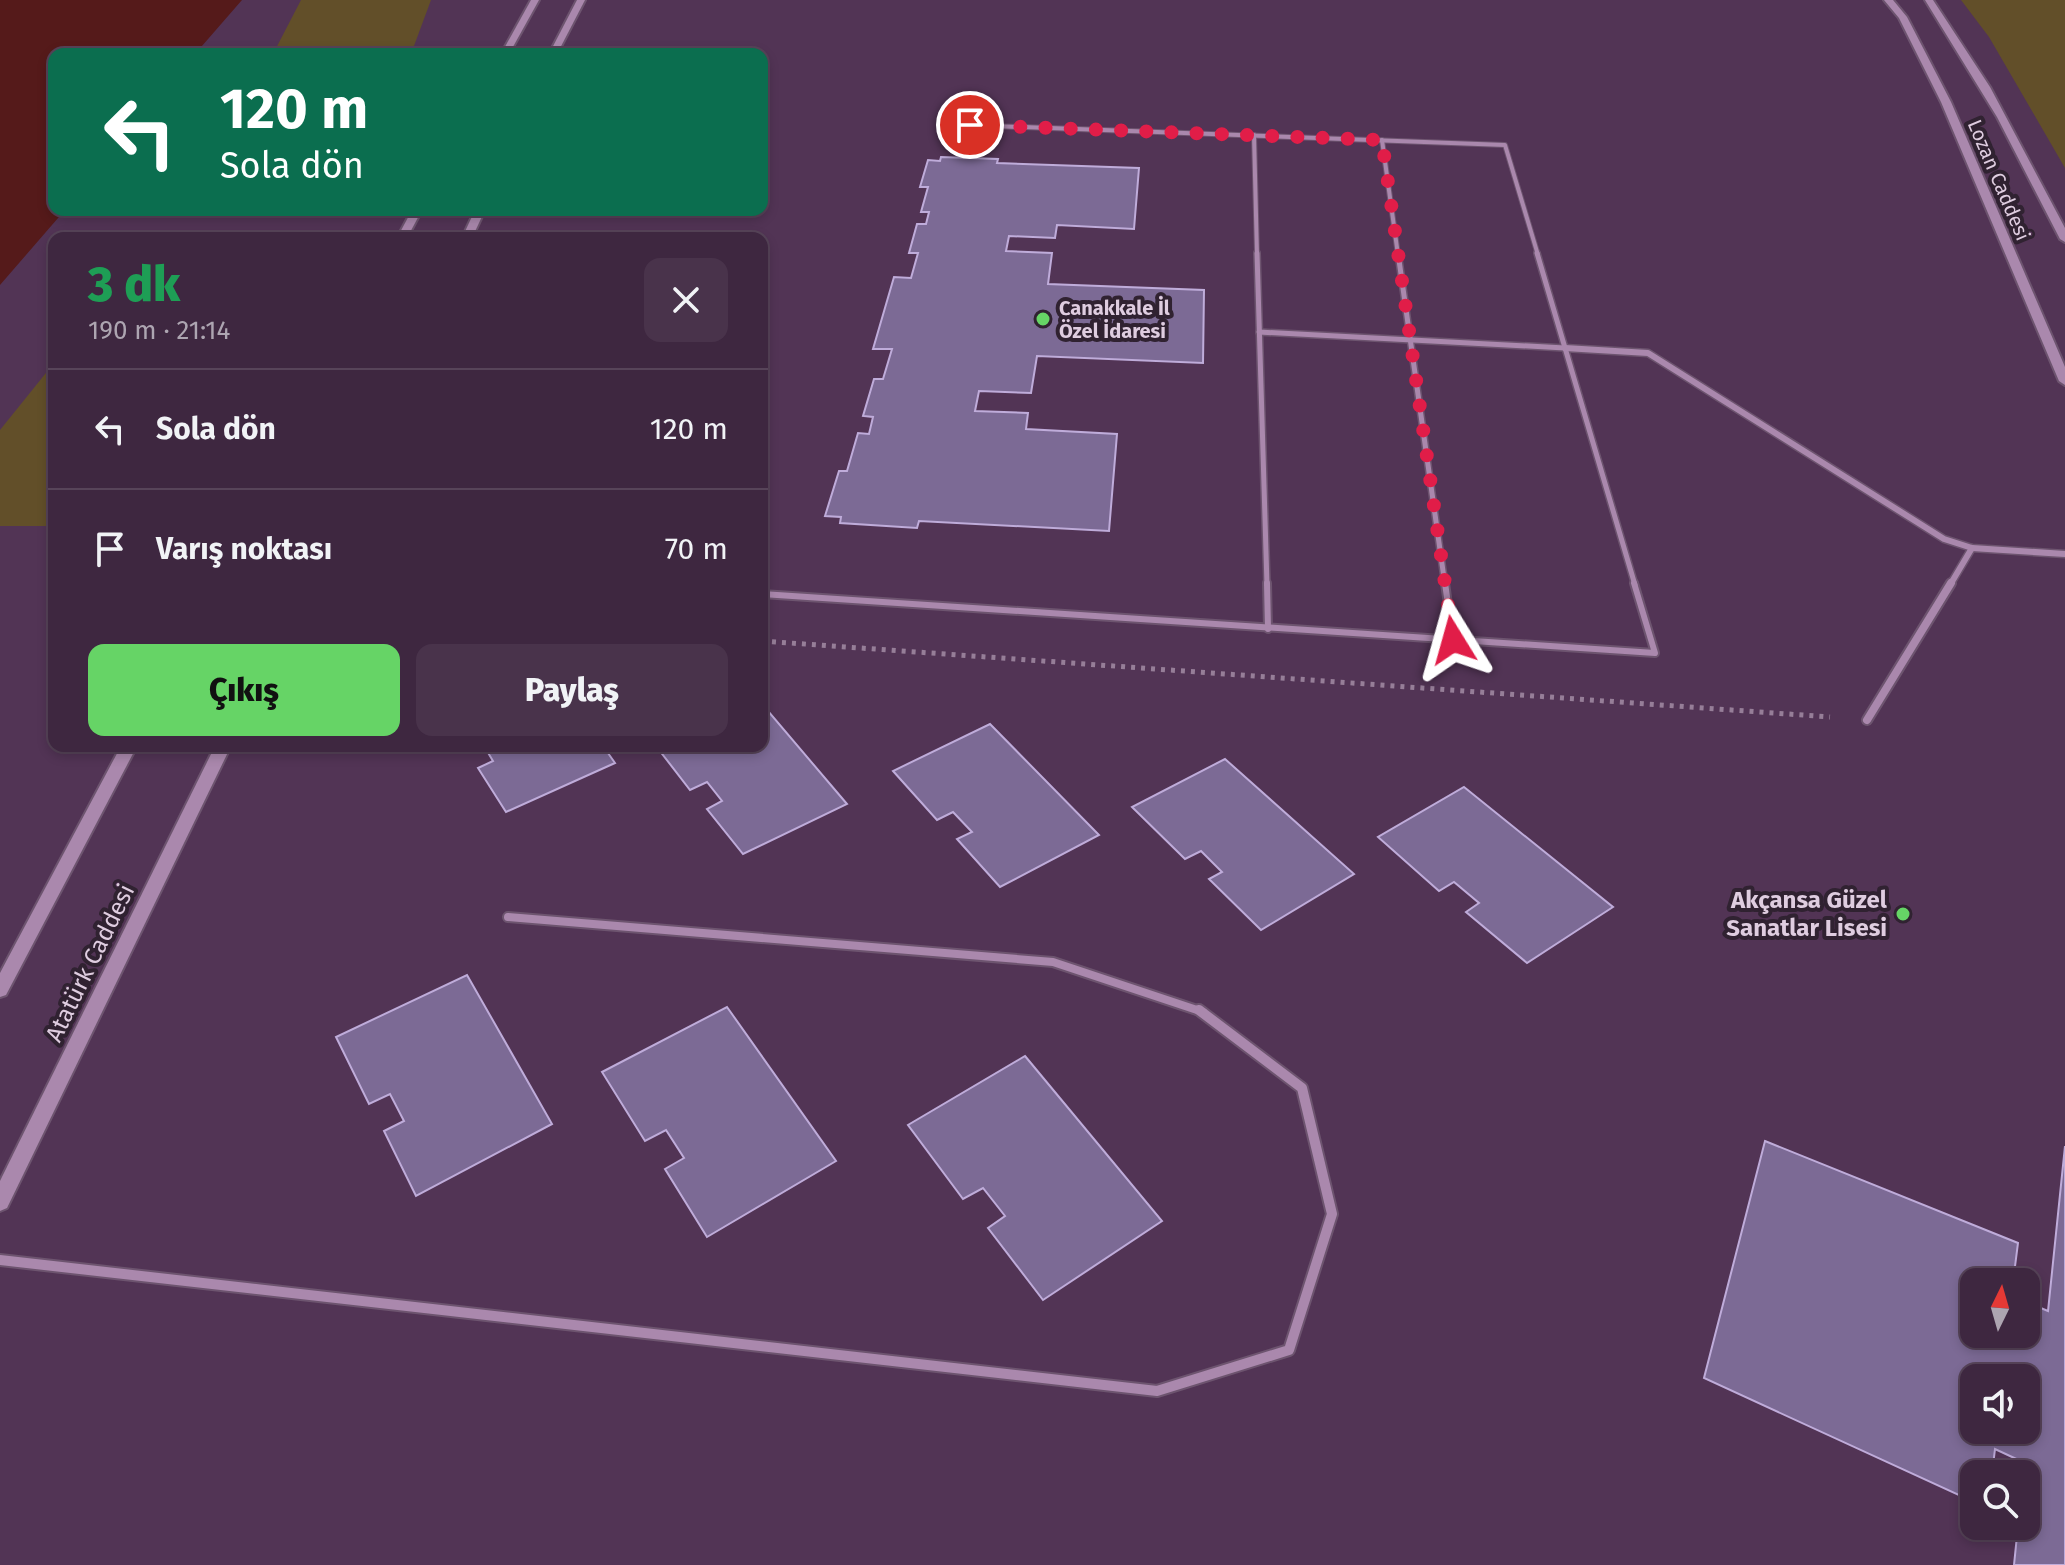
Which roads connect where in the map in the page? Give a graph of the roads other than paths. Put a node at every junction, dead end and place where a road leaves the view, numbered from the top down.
1 (535, 0) edge
2 (581, 0) edge
3 (1888, 0) edge
4 (1929, 0) edge
5 (508, 48) edge
6 (556, 48) edge
7 (939, 124) dead end
8 (1254, 135) junction
9 (1382, 140) junction
10 (2065, 239) edge
11 (1259, 332) junction
12 (1410, 339) junction
13 (1565, 348) junction
14 (2065, 381) edge
15 (1972, 548) junction
16 (2065, 554) edge
17 (768, 594) edge
18 (1268, 629) junction
19 (1453, 640) junction
20 (1867, 720) road end
21 (126, 752) edge
22 (220, 752) edge
23 (508, 917) dead end
24 (0, 990) edge
25 (0, 1202) edge
26 (0, 1260) edge

1 - 5 street
2 - 6 street
3 - 14 street, Lozan Caddesi
4 - 10 street, Lozan Caddesi
7 - 8 lane
8 - 9 lane
8 - 11 lane
9 - 12 lane
9 - 13 lane
11 - 12 lane
11 - 18 lane
12 - 13 lane
12 - 19 lane
13 - 15 street
13 - 19 lane
15 - 16 street
15 - 20 street
17 - 18 lane
18 - 19 lane
21 - 24 street
22 - 25 street, Atatürk Caddesi
23 - 26 street

